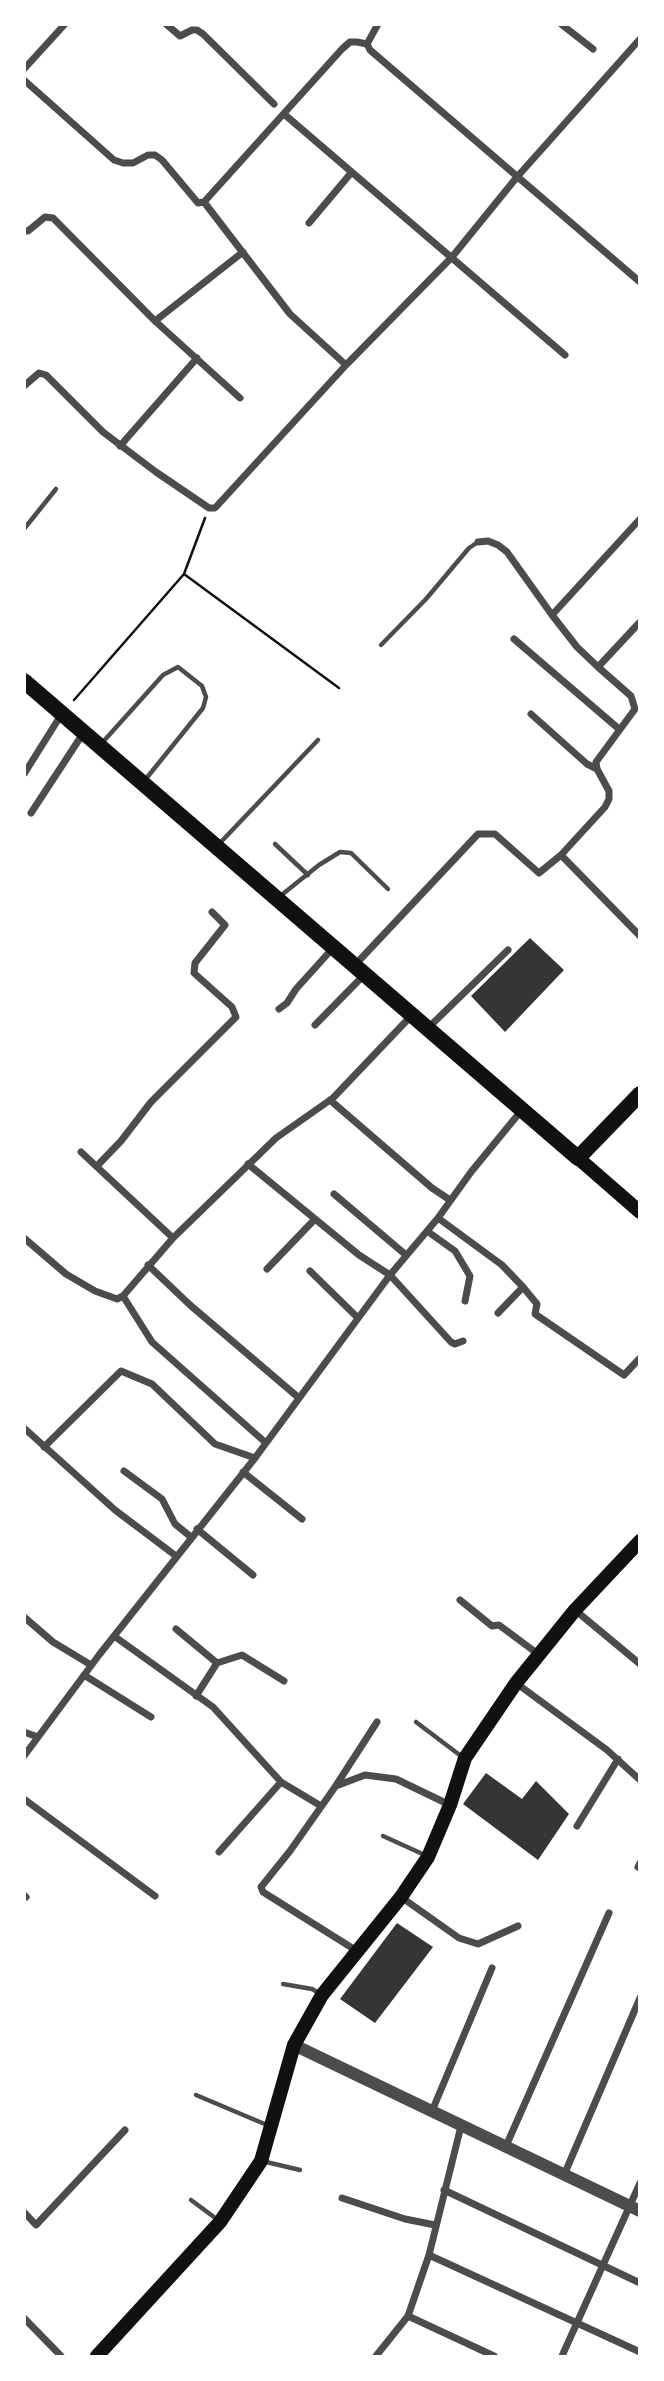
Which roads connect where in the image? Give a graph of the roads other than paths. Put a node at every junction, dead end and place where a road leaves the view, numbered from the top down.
1 (65, 24) edge
2 (166, 24) edge
3 (378, 24) edge
4 (561, 24) edge
5 (639, 39) edge
6 (367, 44) junction
7 (593, 49) dead end
8 (24, 69) edge
9 (24, 80) edge
10 (274, 104) dead end
11 (284, 114) junction
12 (351, 173) junction
13 (517, 177) junction
14 (204, 202) junction
15 (309, 222) dead end
16 (24, 231) edge
17 (243, 252) junction
18 (452, 257) junction
19 (639, 282) edge
20 (155, 321) junction
21 (565, 355) dead end
22 (197, 358) junction
23 (346, 365) junction
24 (24, 386) edge
25 (240, 398) dead end
26 (120, 446) junction
27 (56, 489) dead end
28 (639, 519) edge
29 (24, 529) edge
30 (478, 542) joint
31 (552, 615) junction
32 (639, 622) edge
33 (514, 639) dead end
34 (380, 645) dead end
35 (598, 667) junction
36 (24, 681) edge
37 (62, 713) junction
38 (531, 714) dead end
39 (619, 729) junction
40 (84, 732) junction
41 (318, 740) dead end
42 (100, 746) junction
43 (597, 769) junction
44 (24, 774) edge
45 (143, 783) junction
46 (31, 813) dead end
47 (275, 844) dead end
48 (216, 847) junction
49 (561, 855) junction
50 (307, 875) junction
51 (388, 889) dead end
52 (277, 900) junction
53 (212, 912) dead end
54 (639, 936) edge
55 (332, 948) junction
56 (508, 950) dead end
57 (359, 971) junction
58 (279, 1009) dead end
59 (411, 1016) junction
60 (315, 1025) dead end
61 (427, 1030) junction
62 (639, 1094) edge
63 (330, 1100) junction
64 (521, 1111) junction
65 (81, 1152) dead end
66 (578, 1158) junction
67 (248, 1164) junction
68 (97, 1166) junction
69 (334, 1194) dead end
70 (450, 1200) junction
71 (639, 1212) edge
72 (438, 1218) junction
73 (315, 1220) junction
74 (427, 1231) junction
75 (24, 1238) edge
76 (173, 1238) junction
77 (406, 1255) junction
78 (148, 1265) junction
79 (267, 1269) dead end
80 (310, 1271) dead end
81 (390, 1275) junction
82 (523, 1287) junction
83 (122, 1296) junction
84 (465, 1301) dead end
85 (498, 1313) dead end
86 (358, 1318) junction
87 (463, 1341) dead end
88 (639, 1358) edge
89 (299, 1398) junction
90 (24, 1428) edge
91 (265, 1443) junction
92 (44, 1447) junction
93 (255, 1458) junction
94 (124, 1471) dead end
95 (243, 1472) junction
96 (302, 1519) dead end
97 (197, 1529) junction
98 (191, 1536) junction
99 (639, 1541) edge
100 (176, 1556) junction
101 (253, 1576) dead end
102 (460, 1600) dead end
103 (575, 1610) junction
104 (24, 1617) edge
105 (176, 1629) dead end
106 (114, 1636) junction
107 (539, 1655) junction
108 (217, 1663) junction
109 (639, 1664) edge
110 (91, 1665) junction
111 (84, 1675) junction
112 (284, 1681) dead end
113 (516, 1683) junction
114 (195, 1696) junction
115 (151, 1717) dead end
116 (377, 1721) dead end
117 (416, 1722) dead end
118 (24, 1732) edge
119 (38, 1737) junction
120 (24, 1756) edge
121 (465, 1758) junction
122 (618, 1759) junction
123 (639, 1780) edge
124 (281, 1782) junction
125 (335, 1787) junction
126 (24, 1799) edge
127 (450, 1805) junction
128 (321, 1806) junction
129 (577, 1826) dead end
130 (383, 1836) dead end
131 (219, 1852) dead end
132 (428, 1857) junction
133 (155, 1896) dead end
134 (401, 1896) junction
135 (609, 1913) dead end
136 (518, 1926) dead end
137 (357, 1951) junction
138 (492, 1968) dead end
139 (283, 1984) dead end
140 (322, 1995) junction
141 (639, 2001) edge
142 (293, 2048) junction
143 (197, 2095) dead end
144 (432, 2111) junction
145 (461, 2126) junction
146 (271, 2127) junction
147 (125, 2130) dead end
148 (506, 2146) junction
149 (261, 2161) junction
150 (300, 2170) dead end
151 (564, 2175) junction
152 (639, 2183) edge
153 (443, 2190) junction
154 (342, 2198) dead end
155 (191, 2200) dead end
156 (635, 2209) edge
157 (24, 2211) edge
158 (220, 2222) junction
159 (435, 2225) junction
160 (429, 2255) junction
161 (603, 2266) junction
162 (639, 2283) edge
163 (408, 2316) junction
164 (24, 2318) edge
165 (578, 2324) junction
166 (639, 2352) edge
167 (61, 2357) edge
168 (97, 2357) edge
169 (376, 2357) edge
170 (494, 2357) edge
171 (562, 2357) edge

1 - 8 street
2 - 10 street
3 - 6 street
4 - 7 street
5 - 13 street
6 - 11 street
6 - 13 street
9 - 14 street
11 - 12 street
11 - 14 street
12 - 15 street
12 - 18 street
13 - 18 street
13 - 19 street
14 - 17 street
16 - 20 street
17 - 20 street
17 - 23 street
18 - 21 street
18 - 23 street
20 - 22 street
22 - 25 street
22 - 26 street
23 - 26 street
24 - 26 street
27 - 29 lane
28 - 31 street
30 - 31 street
30 - 34 lane
31 - 35 street
32 - 35 street
33 - 39 street
35 - 39 street
36 - 37 main road
37 - 40 main road
37 - 44 street
38 - 43 street
39 - 43 street
40 - 42 main road
40 - 46 street
41 - 48 lane
42 - 45 main road
42 - 45 lane
43 - 49 street
45 - 48 main road
47 - 50 lane
48 - 52 main road
49 - 54 street
49 - 57 street
50 - 51 lane
50 - 52 lane
52 - 55 main road
53 - 68 street
55 - 57 main road
55 - 58 street
56 - 61 street
57 - 59 main road
57 - 60 street
59 - 61 main road
59 - 63 street
61 - 64 main road
62 - 66 main road
63 - 67 street
63 - 70 street
64 - 66 main road
64 - 70 street
65 - 68 street
66 - 71 main road
67 - 73 street
67 - 76 street
68 - 76 street
69 - 77 street
70 - 72 street
72 - 74 street
72 - 82 street
73 - 79 street
73 - 81 street
74 - 77 street
74 - 84 street
75 - 83 street
76 - 78 street
77 - 81 street
78 - 83 street
78 - 89 street
80 - 86 street
81 - 86 street
81 - 87 street
82 - 85 street
82 - 88 street
83 - 91 street
86 - 89 street
89 - 91 street
90 - 92 street
91 - 93 street
92 - 93 street
92 - 100 street
93 - 95 street
94 - 98 street
95 - 96 street
95 - 97 street
97 - 98 street
97 - 101 street
98 - 100 street
99 - 103 main road
100 - 106 street
102 - 107 street
103 - 107 main road
103 - 109 street
104 - 110 street
105 - 108 street
106 - 110 street
106 - 114 street
107 - 113 main road
108 - 112 street
108 - 114 street
110 - 111 street
111 - 115 street
111 - 119 street
113 - 121 main road
113 - 122 street
114 - 124 street
116 - 125 street
117 - 121 lane
118 - 119 street
119 - 120 street
121 - 127 main road
122 - 123 street
122 - 129 street
124 - 128 street
124 - 131 street
125 - 127 street
125 - 128 street
126 - 133 street
127 - 132 main road
128 - 137 street
130 - 132 lane
132 - 134 main road
134 - 136 street
134 - 137 main road
135 - 148 street
137 - 140 main road
138 - 144 street
139 - 140 lane
140 - 142 main road
141 - 151 street
142 - 144 street
142 - 146 main road
143 - 146 lane
144 - 145 street
145 - 148 street
145 - 153 street
146 - 149 main road
147 - 157 street
148 - 151 street
149 - 150 lane
149 - 158 main road
151 - 156 street
152 - 156 street
153 - 159 street
153 - 161 street
154 - 159 street
155 - 158 lane
156 - 161 street
158 - 168 main road
159 - 160 street
160 - 163 street
160 - 165 street
161 - 162 street
161 - 165 street
163 - 169 street
163 - 170 street
164 - 167 street
165 - 166 street
165 - 171 street

